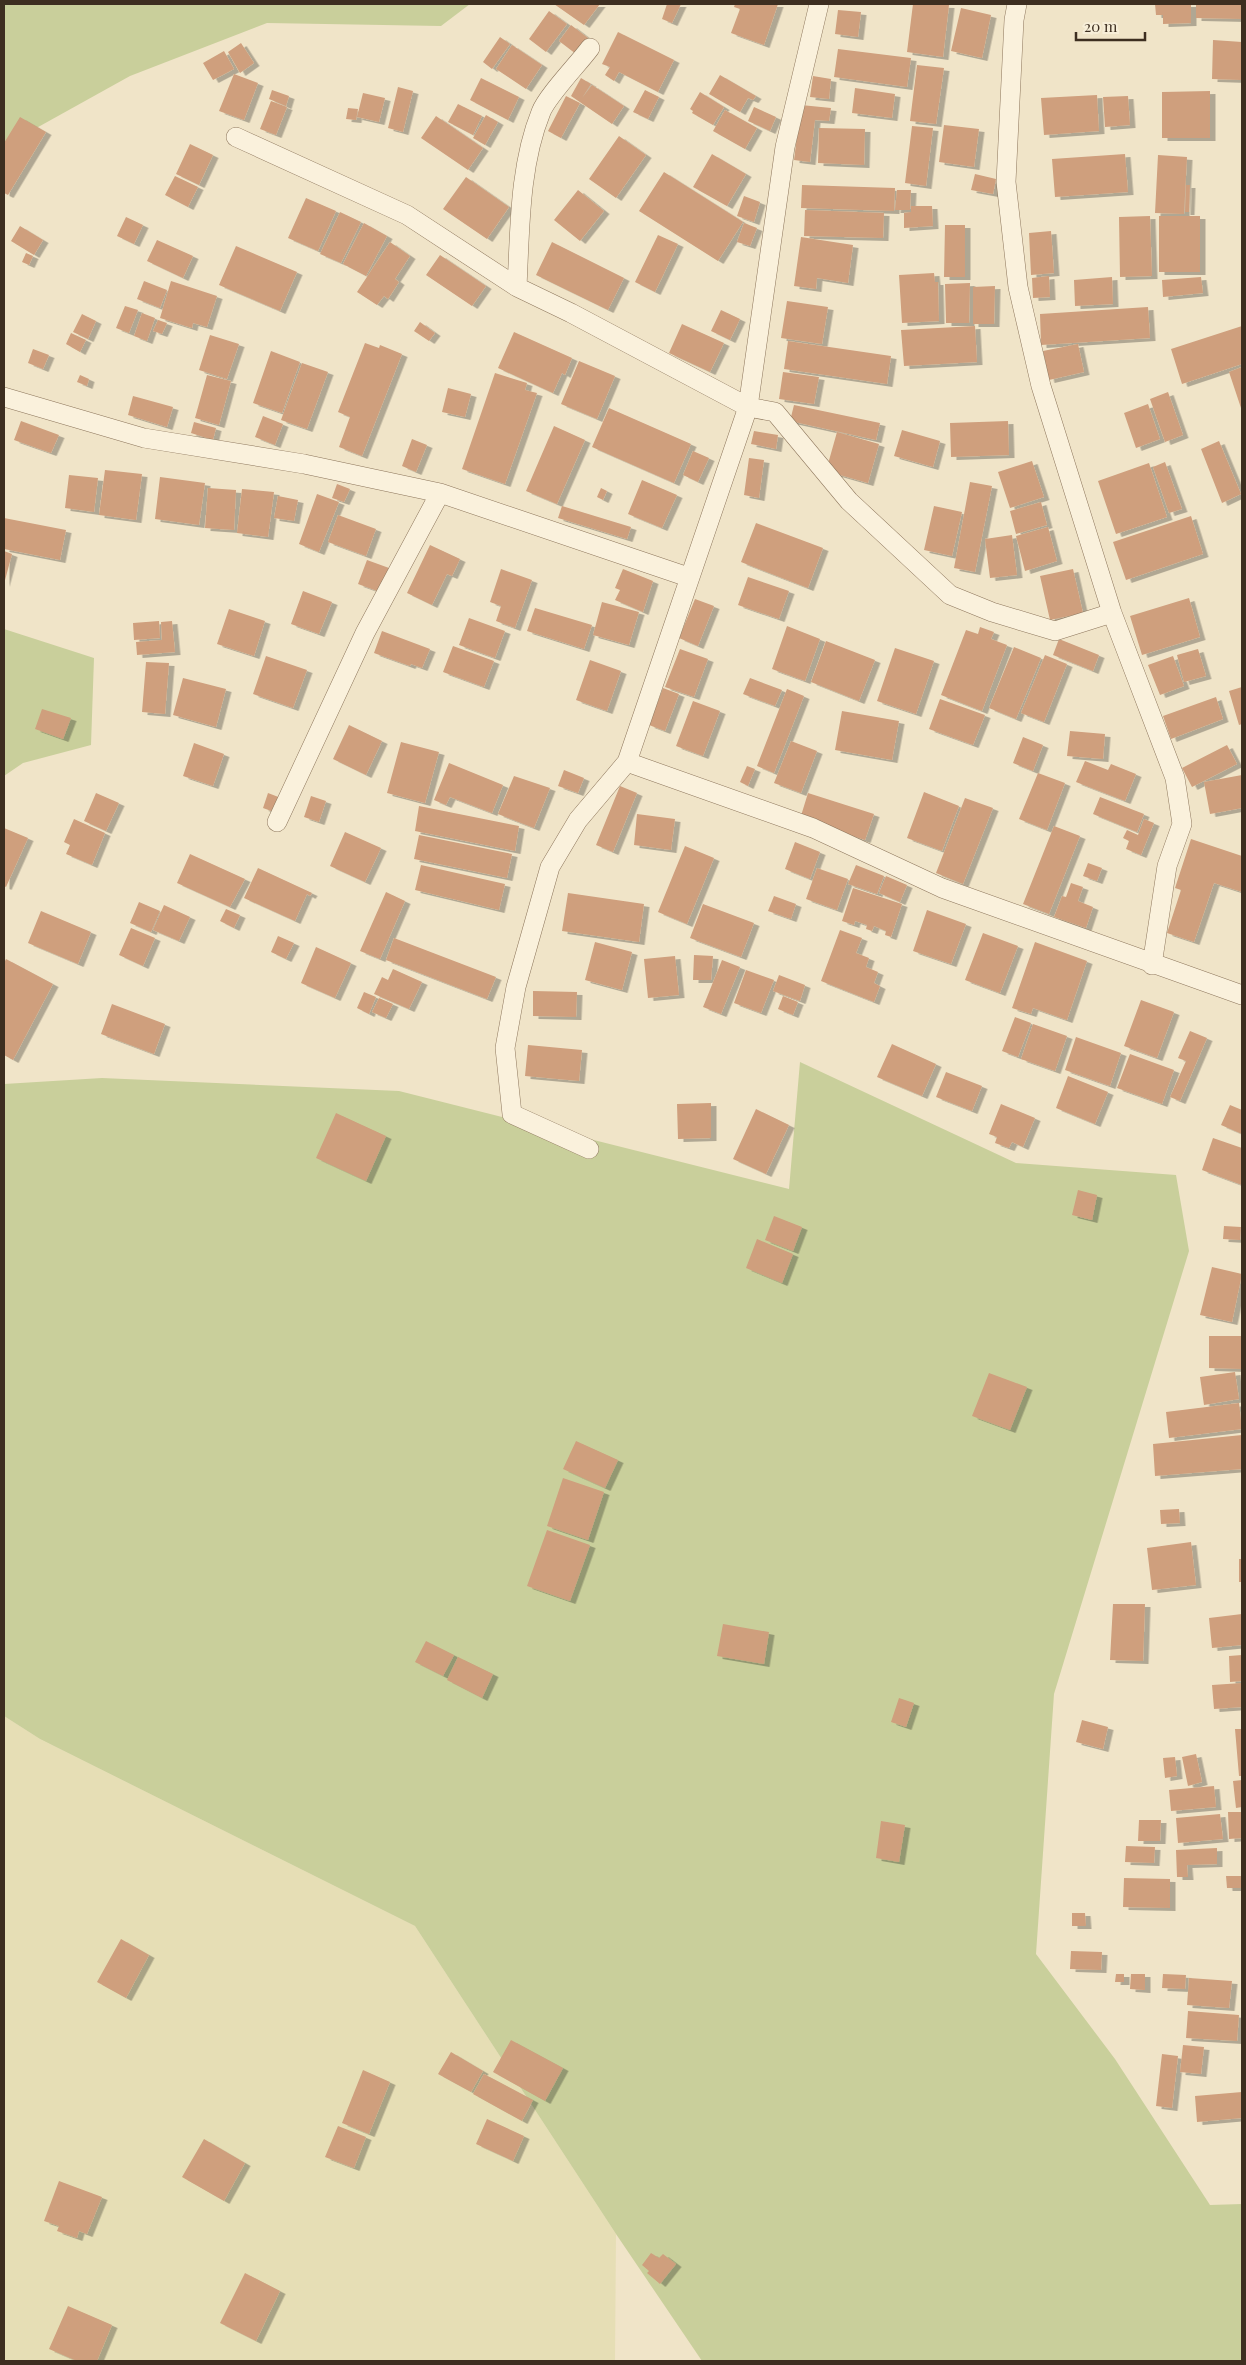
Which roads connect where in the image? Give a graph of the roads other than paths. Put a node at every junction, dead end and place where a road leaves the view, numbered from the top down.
1 (818, 4) edge
2 (1017, 4) edge
3 (590, 48) dead end
4 (236, 137) dead end
5 (517, 287) junction
6 (4, 397) edge
7 (748, 407) junction
8 (440, 493) junction
9 (688, 577) junction
10 (1112, 613) junction
11 (627, 762) junction
12 (277, 822) dead end
13 (1152, 965) junction
14 (1242, 995) edge
15 (589, 1149) dead end

1 - 7 street
2 - 10 street
3 - 5 street
4 - 5 street
5 - 7 street
6 - 8 street
7 - 9 street
7 - 10 street
8 - 9 street
8 - 12 street
9 - 11 street
10 - 13 street
11 - 13 street
11 - 15 street
13 - 14 street

